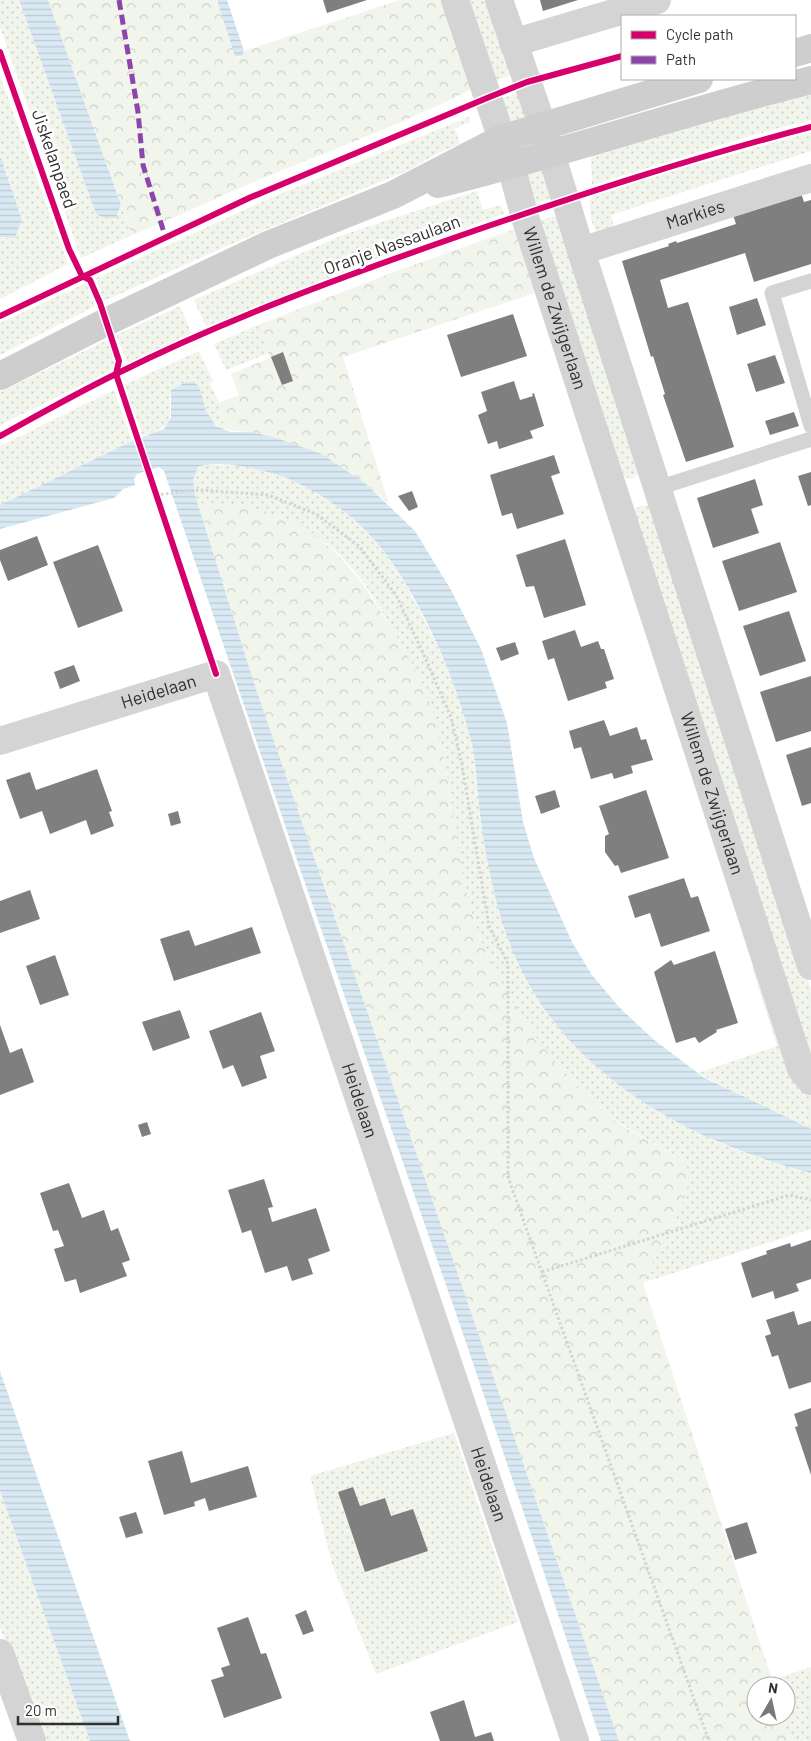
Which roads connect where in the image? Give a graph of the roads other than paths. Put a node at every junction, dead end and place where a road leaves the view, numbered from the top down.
1 (455, 0) edge
2 (499, 0) edge
3 (657, 0) edge
4 (513, 43) junction
5 (811, 48) edge
6 (796, 53) edge
7 (696, 80) edge
8 (811, 80) edge
9 (543, 127) junction
10 (501, 139) junction
11 (551, 153) junction
12 (511, 166) junction
13 (811, 178) edge
14 (393, 195) junction
15 (580, 251) junction
16 (811, 282) edge
17 (0, 376) edge
18 (811, 426) edge
19 (811, 438) edge
20 (658, 488) junction
21 (618, 502) junction
22 (0, 741) edge
23 (811, 966) edge
24 (811, 1081) edge
25 (0, 1653) edge
26 (32, 1741) edge
27 (575, 1741) edge

1 - 10 street, Willem de Zwijgerlaan
2 - 4 street
3 - 4 street
4 - 9 street
5 - 6 street
7 - 9 street
8 - 11 street
9 - 10 street
9 - 11 street
10 - 12 street, Willem de Zwijgerlaan
10 - 14 street
11 - 12 street
11 - 15 street
12 - 14 street
12 - 21 street, Willem de Zwijgerlaan
13 - 15 street, Markies
14 - 17 street
15 - 20 street
16 - 18 lane
19 - 20 lane
20 - 21 street
20 - 23 street
21 - 24 street, Willem de Zwijgerlaan
22 - 27 street, Heidelaan
25 - 26 street

